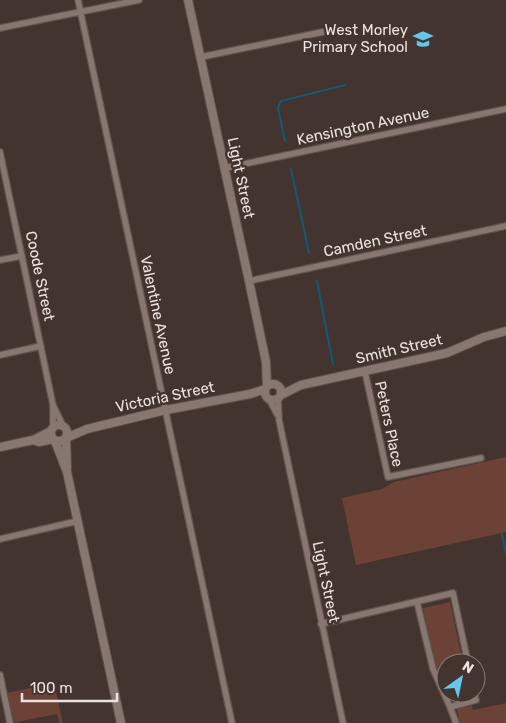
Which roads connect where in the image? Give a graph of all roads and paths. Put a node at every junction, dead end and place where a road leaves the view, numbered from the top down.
1 (78, 0) edge
2 (139, 0) edge
3 (188, 0) edge
4 (81, 12) junction
5 (0, 28) edge
6 (337, 29) dead end
7 (201, 57) junction
8 (506, 109) edge
9 (0, 152) edge
10 (225, 168) junction
11 (506, 226) edge
12 (22, 256) junction
13 (0, 260) edge
14 (249, 281) junction
15 (506, 331) edge
16 (41, 346) junction
17 (0, 355) edge
18 (266, 362) junction
19 (365, 372) junction
20 (266, 388) junction
21 (279, 392) junction
22 (250, 394) junction
23 (268, 398) junction
24 (53, 405) junction
25 (166, 410) junction
26 (278, 416) junction
27 (65, 428) junction
28 (87, 429) junction
29 (53, 435) junction
30 (66, 439) junction
31 (0, 447) edge
32 (481, 458) dead end
33 (67, 472) junction
34 (78, 521) junction
35 (0, 539) edge
36 (416, 602) junction
37 (321, 624) junction
38 (466, 653) edge
39 (0, 675) edge
40 (465, 703) edge
41 (450, 707) junction
42 (10, 723) edge
43 (121, 723) edge
44 (232, 723) edge
45 (343, 723) edge
46 (456, 723) edge

1 - 4 street, Valentine Avenue
2 - 4 street
3 - 7 street, Light Street
4 - 5 street
4 - 25 street, Valentine Avenue
6 - 7 street
7 - 10 street, Light Street
8 - 10 street, Kensington Avenue
9 - 12 street, Coode Street
10 - 14 street, Light Street
11 - 14 street, Camden Street
12 - 13 street
12 - 16 street, Coode Street
14 - 18 street, Light Street
15 - 19 street, Smith Street
16 - 17 street
16 - 24 street, Coode Street
18 - 20 street, Light Street
18 - 21 street, Light Street
19 - 21 street, Smith Street
19 - 32 street, Peters Place
20 - 21 street
20 - 22 street, Victoria Street
20 - 23 street
21 - 23 street
21 - 26 street, Light Street
22 - 23 street, Victoria Street
22 - 25 street, Victoria Street
23 - 26 street, Light Street
24 - 27 street, Coode Street
24 - 29 street, Coode Street
25 - 28 street, Victoria Street
25 - 44 street, Valentine Avenue
26 - 37 street, Light Street
27 - 28 street, Victoria Street
27 - 29 street
27 - 30 street
28 - 30 street, Victoria Street
29 - 30 street
29 - 31 street
29 - 33 street, Coode Street
30 - 33 street, Coode Street
33 - 34 street, Coode Street
34 - 35 street
34 - 43 street, Coode Street
36 - 37 street
36 - 38 street
36 - 41 street
37 - 45 street, Light Street
39 - 42 street
40 - 41 street
41 - 46 street

